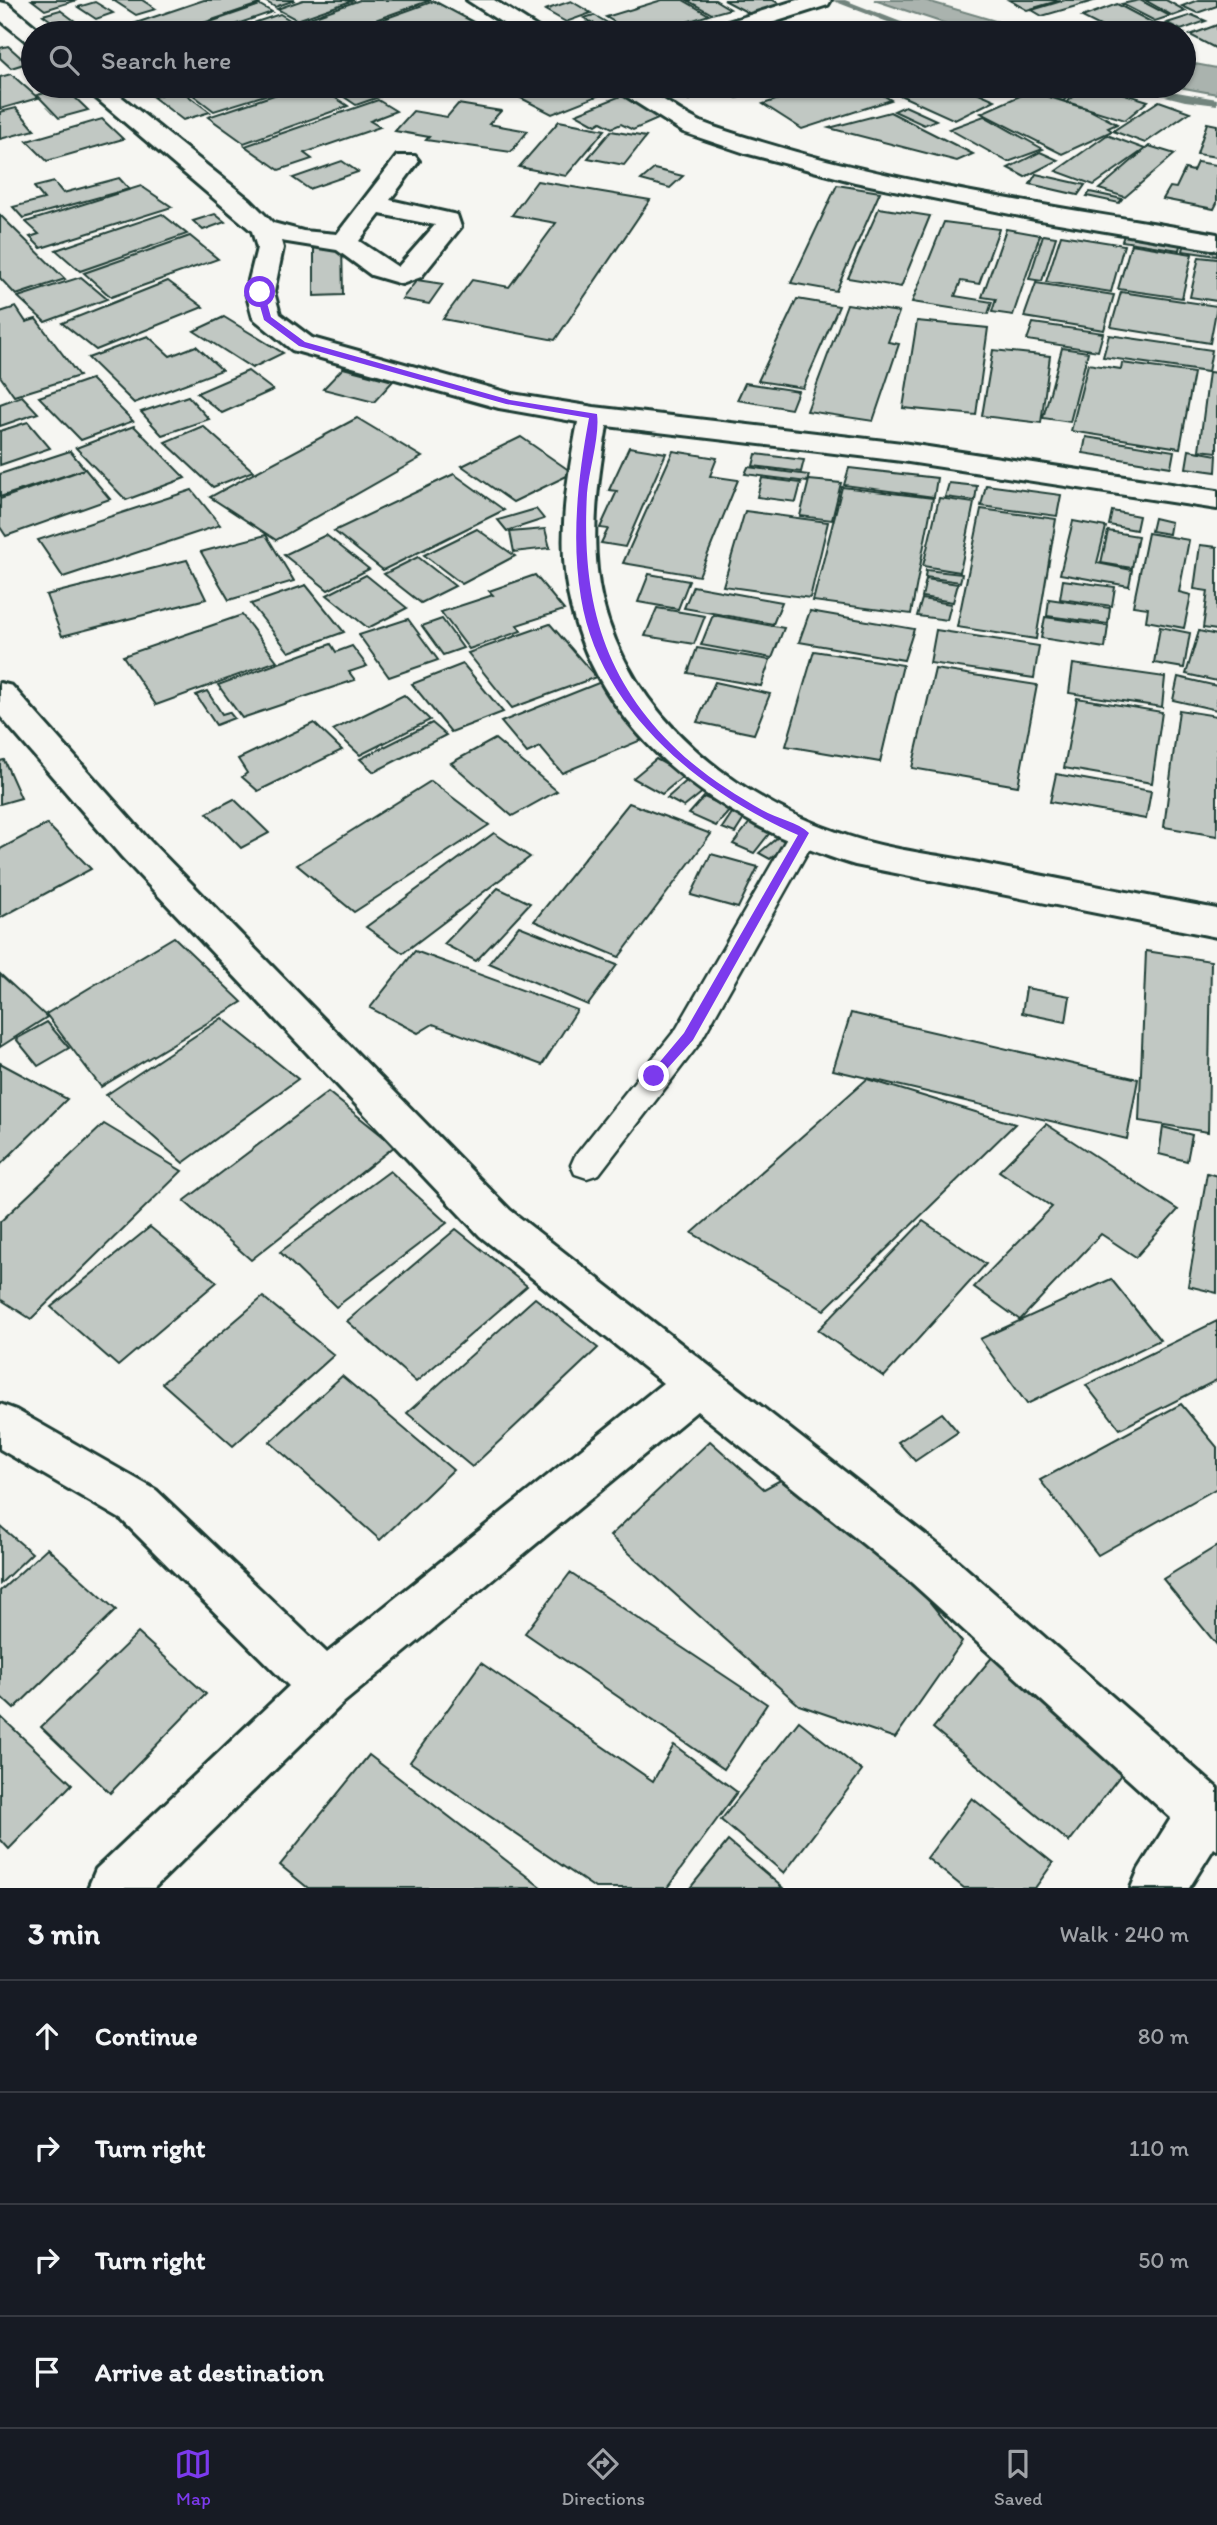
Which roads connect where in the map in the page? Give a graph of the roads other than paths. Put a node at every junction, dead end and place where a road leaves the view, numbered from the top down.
1 (478, 0) edge
2 (809, 5) edge
3 (0, 9) edge
4 (514, 21) edge
5 (756, 21) edge
6 (21, 26) edge
7 (108, 98) edge
8 (642, 98) edge
9 (406, 161) dead end
10 (376, 205) junction
11 (264, 229) junction
12 (1217, 242) edge
13 (344, 243) junction
14 (594, 416) junction
15 (1217, 500) edge
16 (0, 694) edge
17 (804, 833) junction
18 (1217, 923) edge
19 (587, 1165) dead end
20 (695, 1385) junction
21 (0, 1424) edge
22 (325, 1686) junction
23 (1211, 1818) edge
24 (115, 1888) edge
25 (1158, 1888) edge

1 - 4 street
2 - 5 street
3 - 6 street
7 - 11 street
8 - 12 street
9 - 10 street
10 - 13 street
10 - 13 street
11 - 13 street
11 - 14 street
14 - 15 street
14 - 17 street
16 - 20 street
17 - 18 street
17 - 19 lane
20 - 22 street
20 - 23 street
21 - 22 street
22 - 24 street
23 - 25 street

